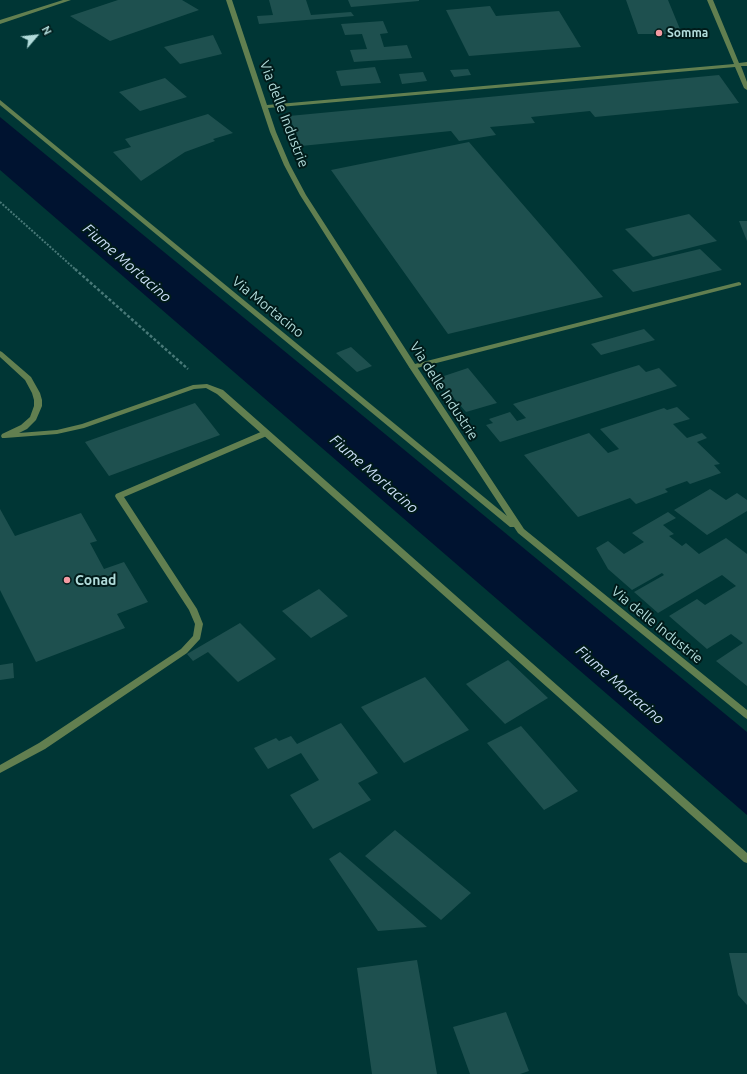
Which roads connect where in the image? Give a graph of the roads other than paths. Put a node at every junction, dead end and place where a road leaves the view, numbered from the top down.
1 (68, 0) edge
2 (229, 0) edge
3 (710, 0) edge
4 (0, 22) edge
5 (747, 64) edge
6 (738, 66) junction
7 (747, 88) edge
8 (0, 102) edge
9 (264, 107) junction
10 (738, 284) dead end
11 (0, 352) edge
12 (413, 367) junction
13 (266, 433) junction
14 (2, 437) edge
15 (521, 531) junction
16 (747, 715) edge
17 (0, 769) edge
18 (747, 859) edge

1 - 4 street
2 - 9 street, Via delle Industrie
3 - 6 street
5 - 6 street
6 - 7 street
6 - 9 street
8 - 15 street, Via Mortacino
9 - 12 street, Via delle Industrie
10 - 12 street
11 - 14 street
12 - 15 street, Via delle Industrie
13 - 14 street
13 - 17 street
13 - 18 street
15 - 16 street, Via delle Industrie

